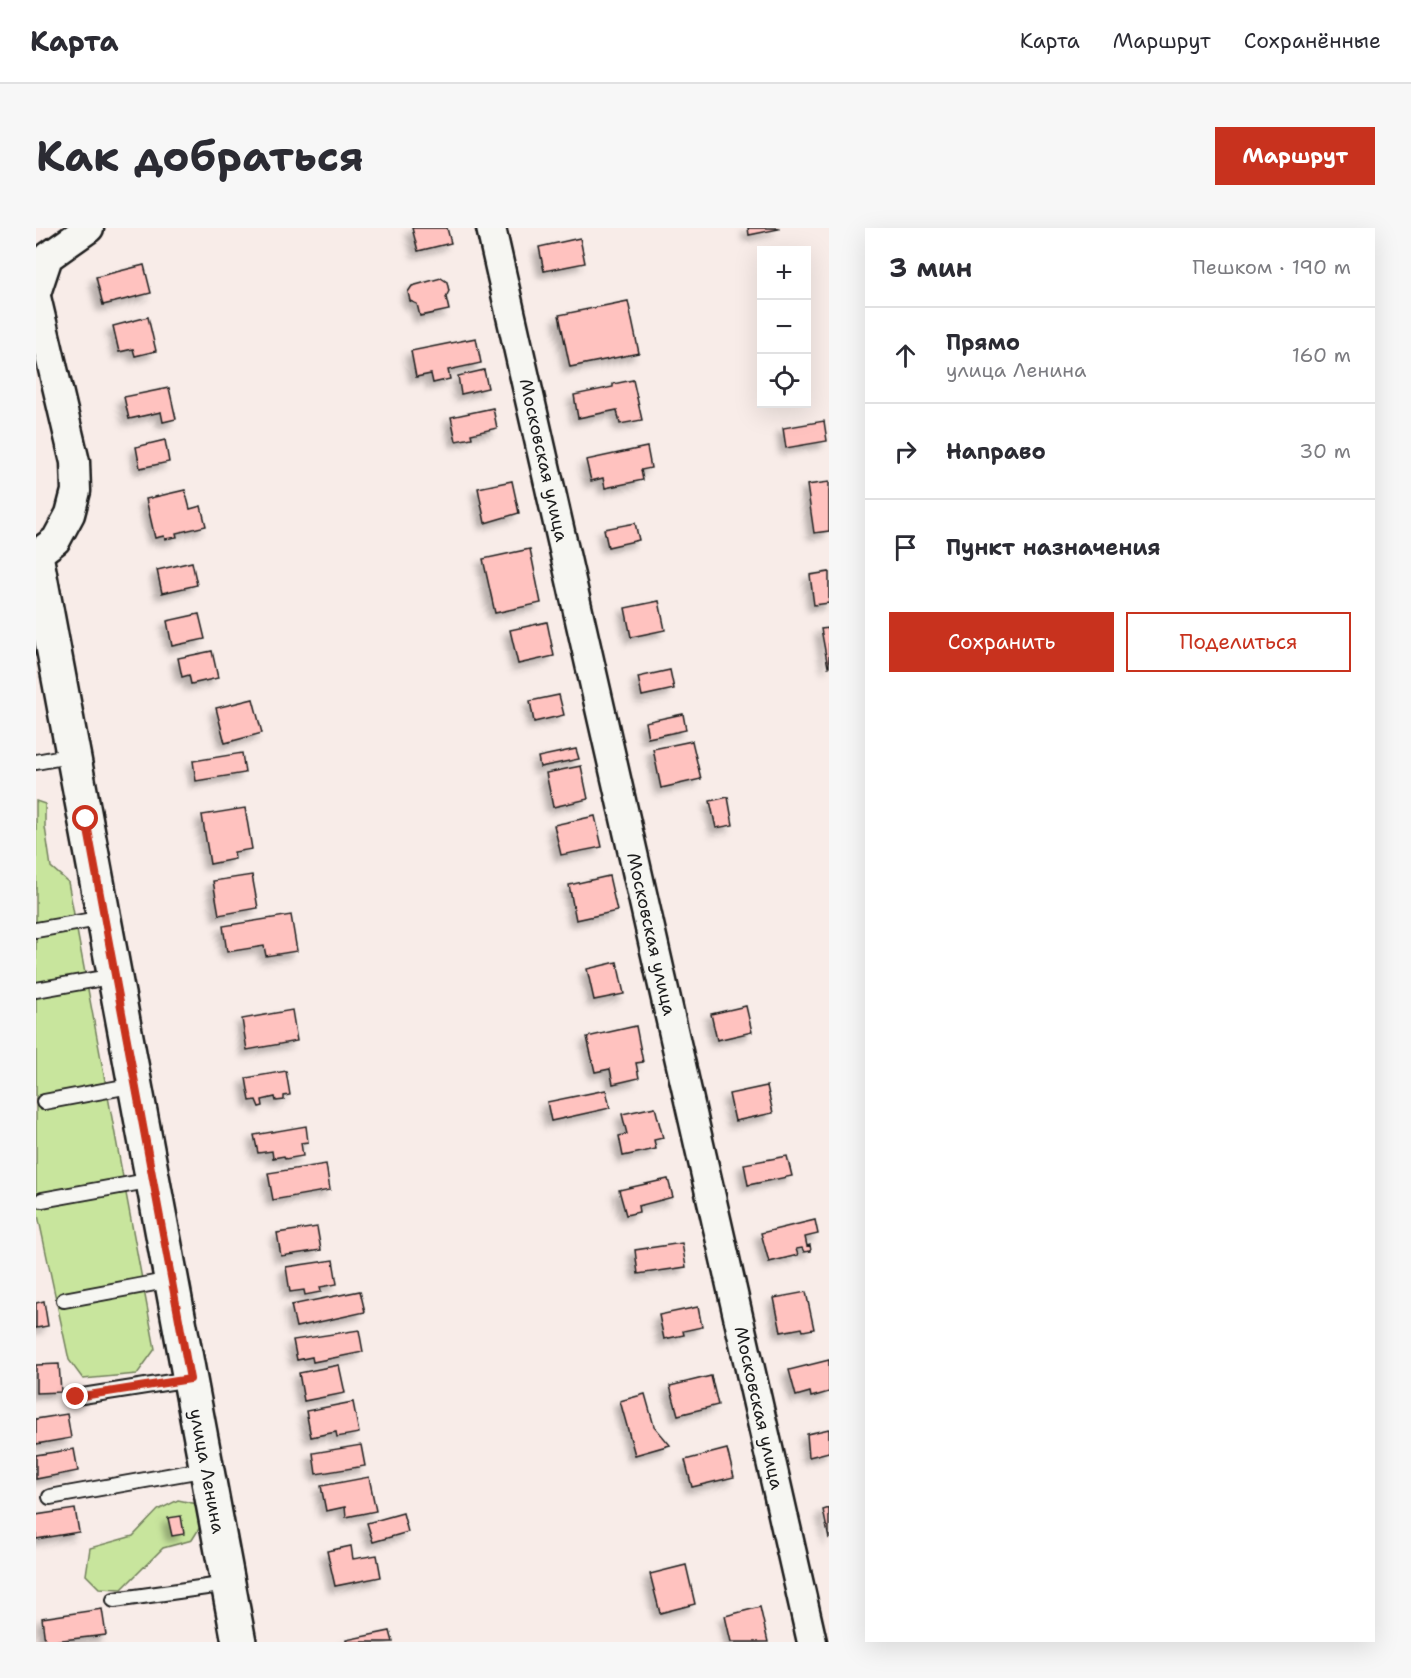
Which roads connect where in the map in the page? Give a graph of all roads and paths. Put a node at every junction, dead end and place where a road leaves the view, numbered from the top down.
1 (88, 228) edge
2 (491, 228) edge
3 (36, 295) edge
4 (36, 555) edge
5 (44, 635) edge
6 (74, 755) junction
7 (36, 762) edge
8 (104, 918) junction
9 (36, 930) edge
10 (115, 976) junction
11 (36, 990) edge
12 (135, 1085) junction
13 (44, 1102) dead end
14 (153, 1180) junction
15 (42, 1200) dead end
16 (171, 1280) junction
17 (64, 1300) dead end
18 (190, 1379) junction
19 (76, 1397) dead end
20 (207, 1469) junction
21 (50, 1497) dead end
22 (228, 1584) junction
23 (114, 1600) dead end
24 (239, 1642) edge
25 (812, 1642) edge

1 - 3 street
2 - 25 street, Московская улица
3 - 4 street
4 - 5 main road, улица Ленина
5 - 6 main road, улица Ленина
6 - 7 lane
6 - 8 main road, улица Ленина
8 - 9 lane
8 - 10 main road, улица Ленина
10 - 11 lane
10 - 12 main road, улица Ленина
12 - 13 lane
12 - 14 main road, улица Ленина
14 - 15 lane
14 - 16 main road, улица Ленина
16 - 17 lane
16 - 18 main road, улица Ленина
18 - 19 lane
18 - 20 main road, улица Ленина
20 - 21 lane
20 - 22 main road, улица Ленина
22 - 23 lane
22 - 24 main road, улица Ленина

